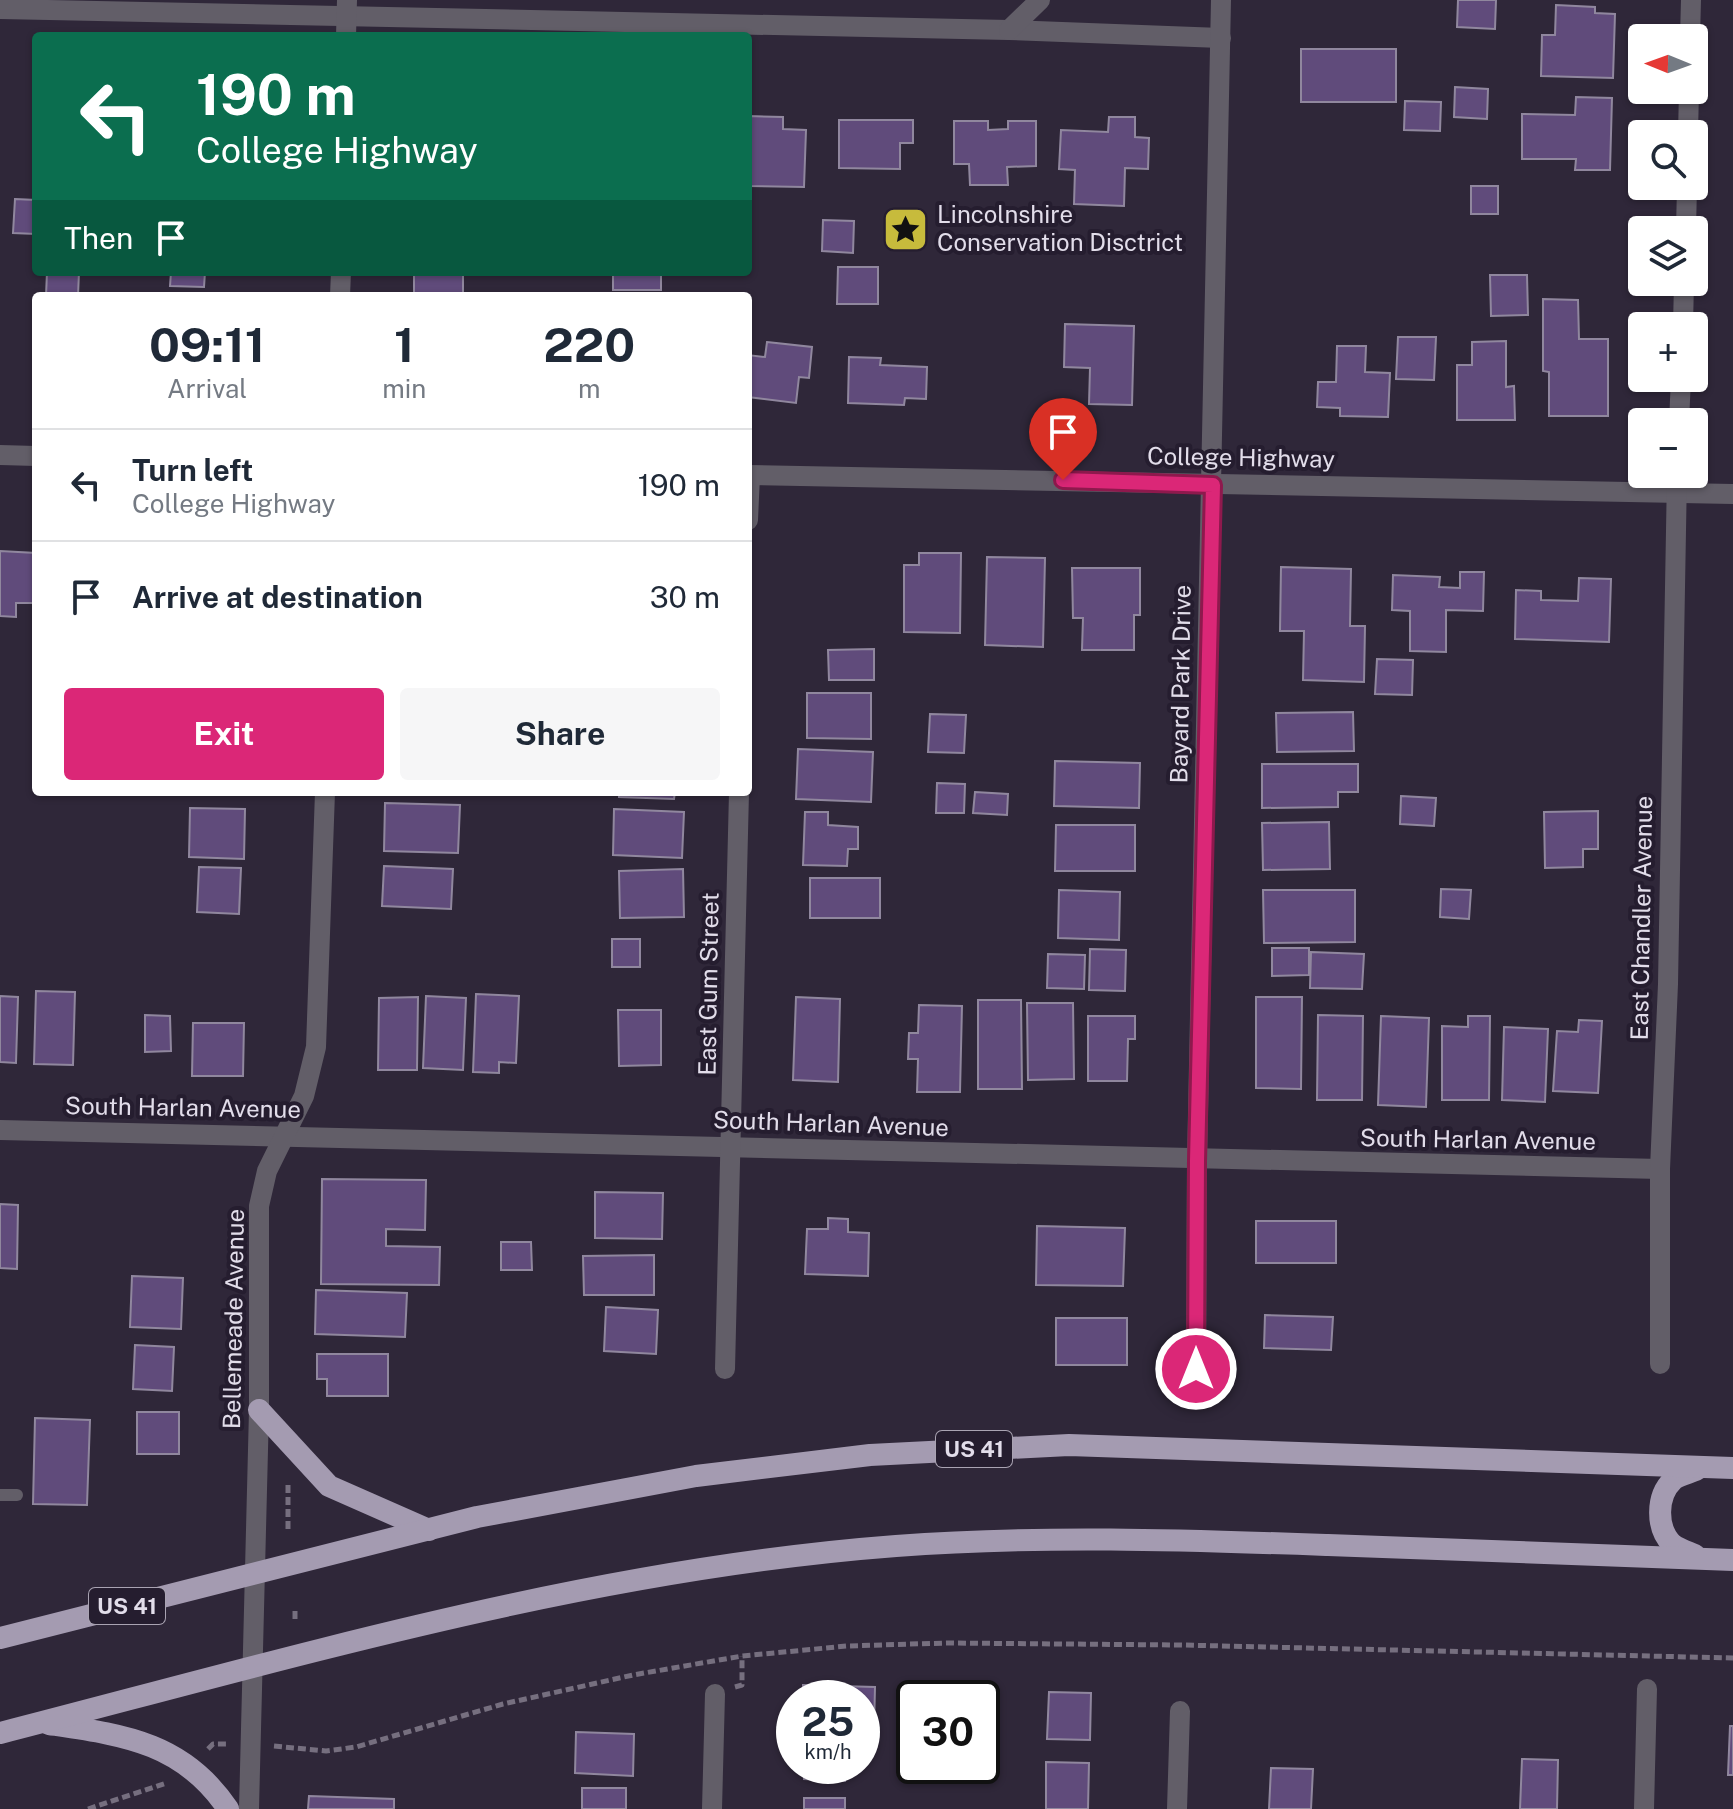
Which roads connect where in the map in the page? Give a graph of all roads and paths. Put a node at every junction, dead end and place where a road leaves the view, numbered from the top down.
1 (1040, 0) edge
2 (1221, 0) edge
3 (1691, 0) edge
4 (0, 9) edge
5 (347, 18) edge
6 (1690, 24) edge
7 (1009, 30) junction
8 (1221, 38) junction
9 (0, 455) edge
10 (32, 456) edge
11 (752, 475) edge
12 (1628, 483) edge
13 (1213, 485) junction
14 (1677, 488) edge
15 (1702, 488) edge
16 (1733, 494) edge
17 (325, 796) edge
18 (739, 796) edge
19 (0, 1130) edge
20 (283, 1137) junction
21 (731, 1148) junction
22 (1197, 1161) junction
23 (1660, 1169) junction
24 (1660, 1364) dead end
25 (725, 1369) dead end
26 (1196, 1369) dead end
27 (259, 1410) junction
28 (1706, 1467) junction
29 (1733, 1468) edge
30 (288, 1479) dead end
31 (0, 1495) edge
32 (17, 1495) dead end
33 (288, 1529) dead end
34 (429, 1530) junction
35 (1703, 1559) junction
36 (1733, 1560) edge
37 (254, 1575) junction
38 (295, 1607) dead end
39 (295, 1619) dead end
40 (0, 1638) edge
41 (1733, 1658) edge
42 (253, 1668) junction
43 (1647, 1689) dead end
44 (715, 1694) dead end
45 (1180, 1711) dead end
46 (40, 1722) junction
47 (0, 1733) edge
48 (289, 1747) dead end
49 (172, 1781) dead end
50 (88, 1809) edge
51 (228, 1809) edge
52 (249, 1809) edge
53 (712, 1809) edge
54 (1177, 1809) edge
55 (1644, 1809) edge

1 - 7 street
2 - 8 street, Bayard Park Drive
3 - 6 street
4 - 5 street
5 - 7 street
7 - 8 street
8 - 13 street, Bayard Park Drive
9 - 10 street
11 - 13 street, College Highway
12 - 13 street, College Highway
13 - 22 street, Bayard Park Drive
14 - 23 street, East Chandler Avenue
15 - 16 street, College Highway
17 - 20 street, Bellemeade Avenue
18 - 21 street, East Gum Street
19 - 20 street, South Harlan Avenue
20 - 21 street, South Harlan Avenue
20 - 27 street, Bellemeade Avenue
21 - 22 street, South Harlan Avenue
21 - 25 street, East Gum Street
22 - 23 street, South Harlan Avenue
22 - 26 street, Bayard Park Drive
23 - 24 street, East Chandler Avenue
27 - 34 highway
27 - 37 street, Bellemeade Avenue
28 - 29 highway, US 41
28 - 34 highway, US 41
28 - 35 highway
30 - 33 path
31 - 32 lane
34 - 37 highway, US 41
35 - 36 highway
35 - 42 highway
37 - 40 highway, US 41
37 - 42 street, Bellemeade Avenue
38 - 39 path
41 - 48 path
42 - 46 highway
42 - 52 street, Bellemeade Avenue
43 - 55 street
44 - 53 street
45 - 54 street
46 - 47 highway
46 - 51 highway
49 - 50 path

